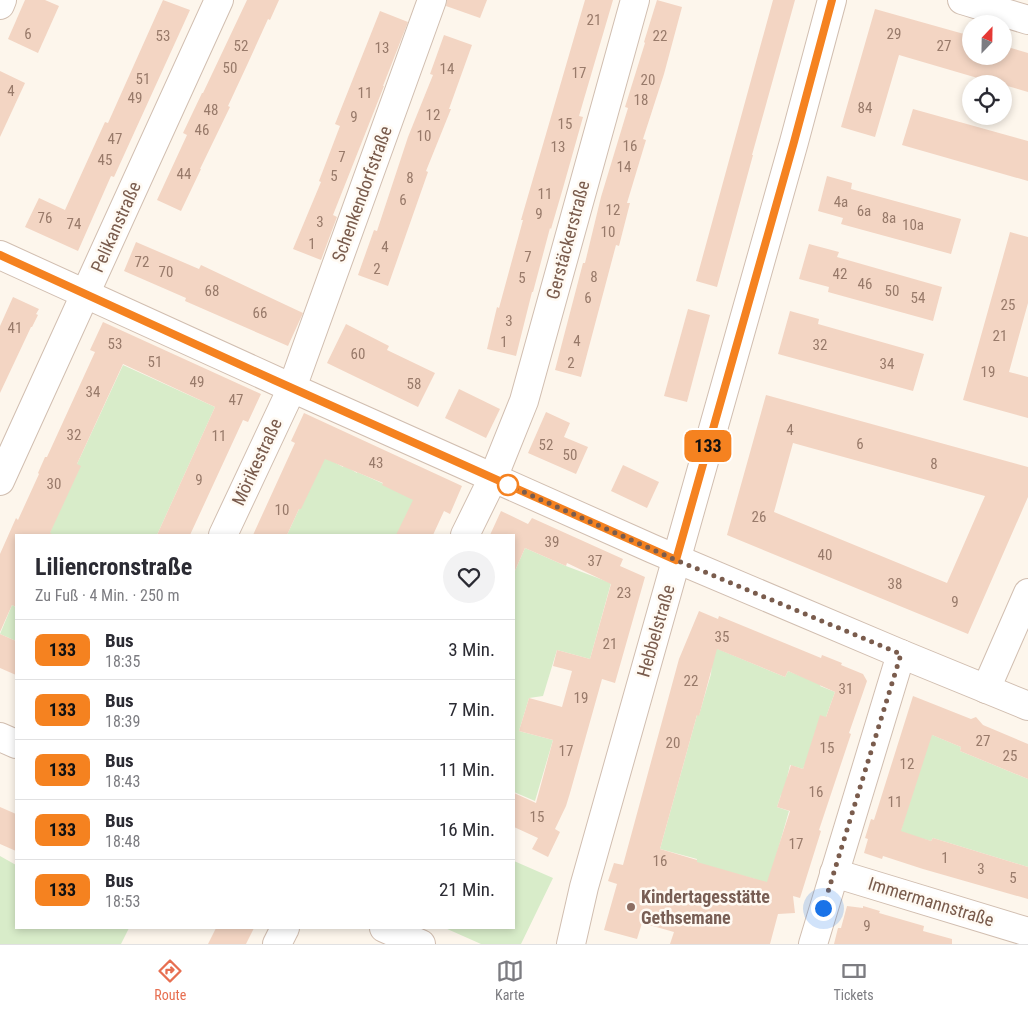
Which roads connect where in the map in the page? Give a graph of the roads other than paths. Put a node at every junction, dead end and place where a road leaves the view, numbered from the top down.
1 (2, 0) edge
2 (219, 0) edge
3 (432, 0) edge
4 (635, 0) edge
5 (832, 0) edge
6 (962, 0) edge
7 (0, 5) edge
8 (1028, 20) edge
9 (0, 255) edge
10 (85, 294) junction
11 (292, 388) junction
12 (493, 478) junction
13 (0, 481) edge
14 (222, 534) edge
15 (465, 534) edge
16 (676, 560) junction
17 (1028, 593) edge
18 (901, 654) junction
19 (986, 689) junction
20 (1028, 706) edge
21 (0, 737) edge
22 (15, 744) edge
23 (834, 873) junction
24 (284, 929) edge
25 (386, 929) edge
26 (1028, 932) edge
27 (277, 944) edge
28 (421, 944) edge
29 (571, 944) edge
30 (813, 944) edge

1 - 7 street
2 - 10 street, Pelikanstraße
3 - 11 street, Schenkendorfstraße
4 - 12 street, Gerstäckerstraße
5 - 16 street, Hebbelstraße
6 - 8 street
9 - 10 street
10 - 11 street
10 - 13 street, Pelikanstraße
11 - 12 street
11 - 14 street, Mörikestraße
12 - 15 street, Gerstäckerstraße
12 - 16 street
16 - 18 street
16 - 29 street, Hebbelstraße
17 - 19 street
18 - 19 street
18 - 23 street
19 - 20 street
21 - 22 street
23 - 26 street, Immermannstraße
23 - 30 street
24 - 27 street
25 - 28 street

